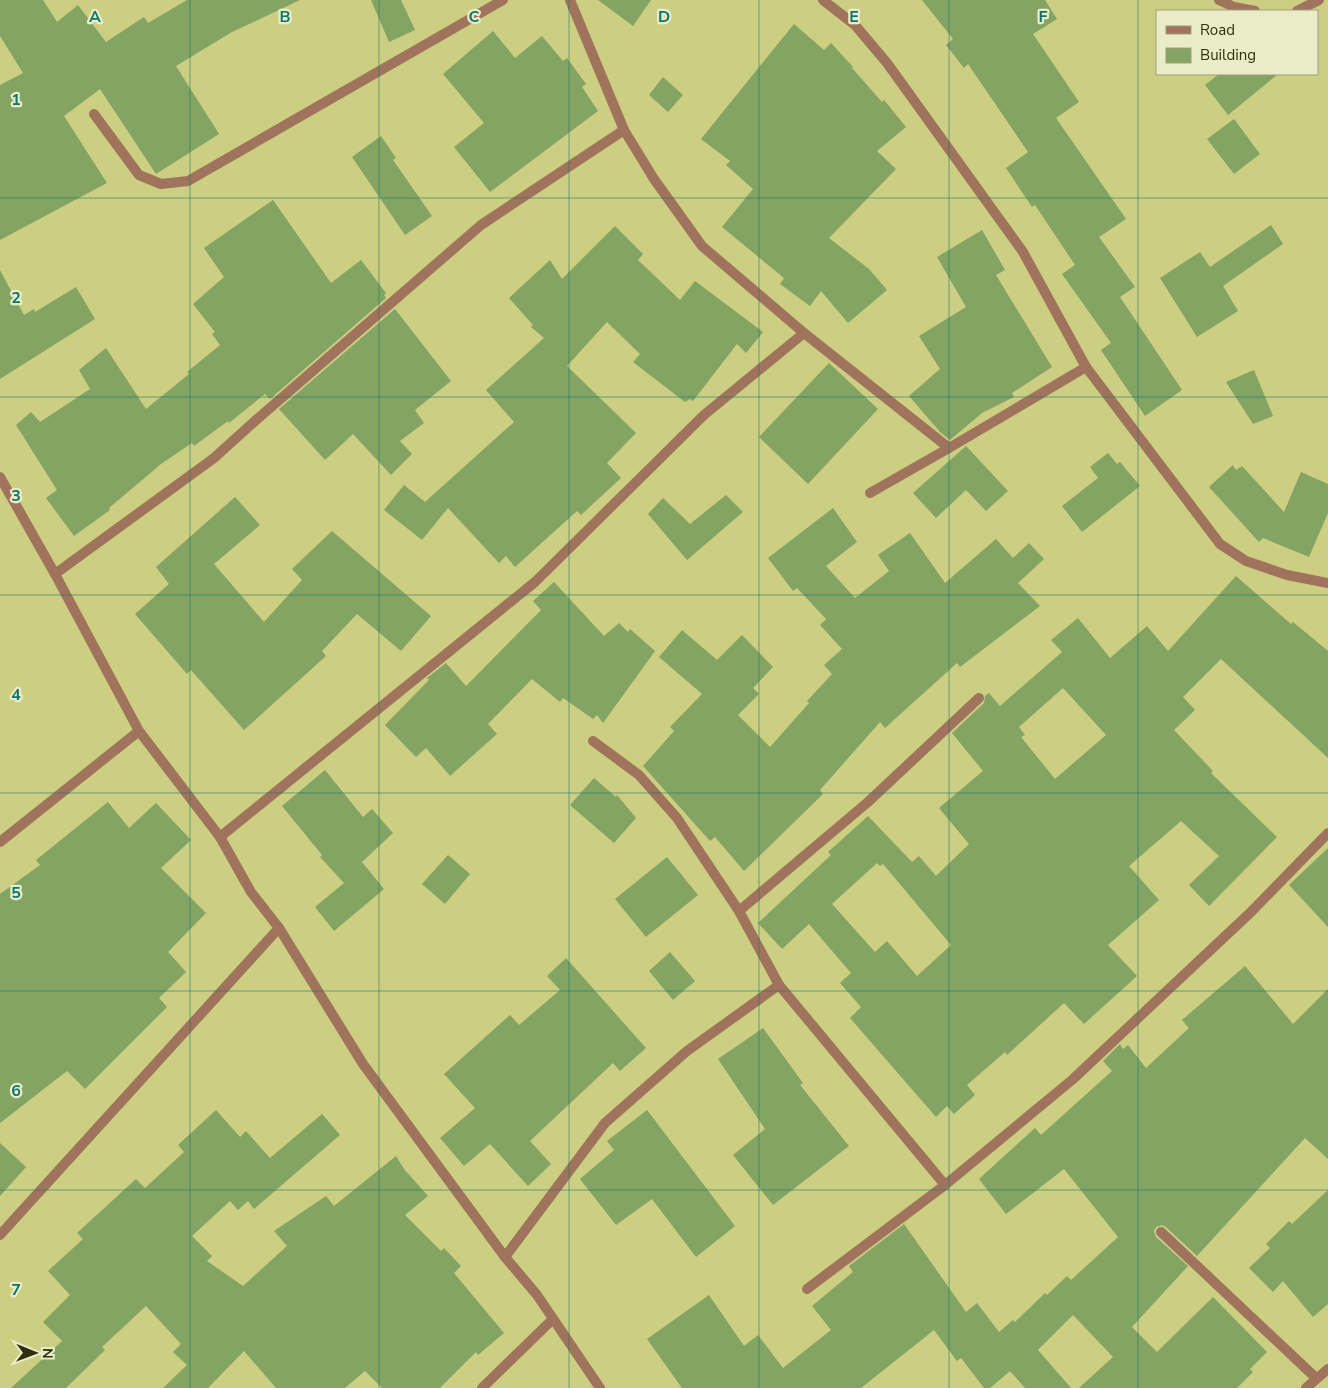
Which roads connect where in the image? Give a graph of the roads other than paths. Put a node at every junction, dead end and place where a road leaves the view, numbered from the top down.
1 (503, 0) edge
2 (570, 0) edge
3 (823, 0) edge
4 (1220, 0) edge
5 (1319, 0) edge
6 (1250, 10) edge
7 (1299, 10) edge
8 (94, 114) dead end
9 (624, 130) junction
10 (804, 333) junction
11 (1086, 367) junction
12 (949, 448) junction
13 (0, 477) edge
14 (870, 493) dead end
15 (54, 574) junction
16 (1328, 584) edge
17 (979, 698) dead end
18 (139, 731) junction
19 (593, 741) dead end
20 (1328, 833) edge
21 (220, 838) junction
22 (0, 842) edge
23 (739, 911) junction
24 (279, 928) junction
25 (779, 985) junction
26 (945, 1185) junction
27 (1161, 1232) dead end
28 (0, 1234) edge
29 (505, 1258) junction
30 (807, 1289) dead end
31 (553, 1319) junction
32 (1328, 1369) edge
33 (1316, 1378) junction
34 (482, 1388) edge
35 (600, 1388) edge
36 (1306, 1388) edge

1 - 8 street
2 - 9 street
3 - 11 street
4 - 6 street
5 - 7 street
9 - 10 street
9 - 15 street
10 - 12 street
10 - 21 street
11 - 12 street
11 - 16 street
12 - 14 street
13 - 15 street
15 - 18 street
17 - 23 street
18 - 21 street
18 - 22 street
19 - 23 street
20 - 26 street
21 - 24 street
23 - 25 street
24 - 28 street
24 - 29 street
25 - 26 street
25 - 29 street
26 - 30 street
27 - 33 street
29 - 31 street
31 - 34 street
31 - 35 street
32 - 33 street
33 - 36 street

